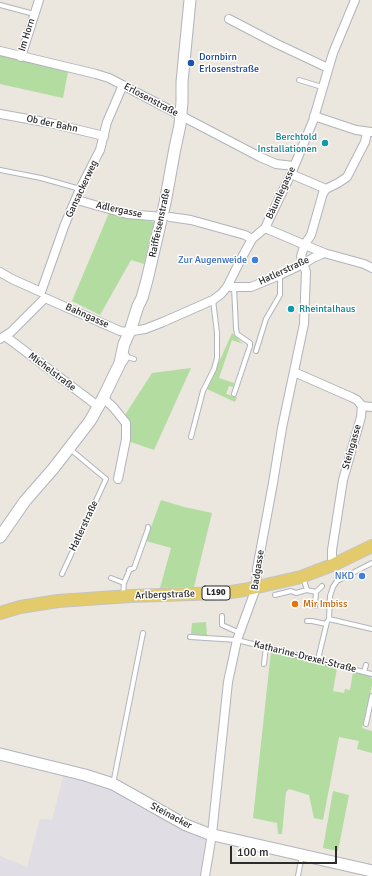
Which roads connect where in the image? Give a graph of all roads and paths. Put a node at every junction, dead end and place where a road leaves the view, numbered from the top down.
1 (39, 0) edge
2 (190, 0) edge
3 (356, 2) edge
4 (0, 5) edge
5 (34, 14) junction
6 (230, 19) dead end
7 (0, 51) edge
8 (21, 57) junction
9 (328, 68) junction
10 (299, 80) dead end
11 (123, 85) junction
12 (322, 87) junction
13 (0, 114) edge
14 (178, 114) junction
15 (314, 116) junction
16 (370, 132) edge
17 (104, 136) junction
18 (0, 170) edge
19 (293, 170) junction
20 (80, 189) junction
21 (326, 189) junction
22 (77, 200) junction
23 (166, 217) junction
24 (265, 228) junction
25 (252, 239) junction
26 (305, 244) junction
27 (324, 253) junction
28 (303, 264) junction
29 (372, 268) edge
30 (0, 272) edge
31 (280, 275) junction
32 (230, 287) junction
33 (43, 295) junction
34 (213, 300) junction
35 (132, 331) junction
36 (2, 338) edge
37 (256, 351) dead end
38 (294, 372) junction
39 (234, 394) dead end
40 (101, 403) junction
41 (362, 406) junction
42 (372, 407) edge
43 (191, 437) dead end
44 (69, 449) junction
45 (118, 479) dead end
46 (148, 527) dead end
47 (0, 537) edge
48 (372, 546) edge
49 (372, 563) edge
50 (335, 564) junction
51 (62, 574) dead end
52 (303, 576) junction
53 (111, 578) dead end
54 (124, 584) junction
55 (322, 586) dead end
56 (284, 587) junction
57 (256, 588) junction
58 (308, 590) junction
59 (316, 592) junction
60 (275, 596) dead end
61 (123, 597) junction
62 (315, 606) dead end
63 (0, 613) edge
64 (222, 616) dead end
65 (330, 619) junction
66 (307, 621) dead end
67 (326, 624) junction
68 (372, 629) edge
69 (143, 633) dead end
70 (239, 636) junction
71 (190, 637) dead end
72 (264, 647) junction
73 (260, 652) dead end
74 (320, 661) junction
75 (264, 664) dead end
76 (366, 664) dead end
77 (364, 672) junction
78 (372, 674) edge
79 (372, 696) edge
80 (366, 724) dead end
81 (0, 754) edge
82 (113, 784) junction
83 (212, 834) junction
84 (302, 855) junction
85 (372, 871) edge
86 (205, 876) edge
87 (298, 876) edge

1 - 5 street, Im Horn
2 - 14 street, Raiffeisenstraße
3 - 9 street, Bäumlegasse
4 - 5 lane, Im Horn
5 - 8 street, Im Horn
6 - 9 street
7 - 8 street, Erlosenstraße
8 - 11 street, Erlosenstraße
9 - 12 street, Bäumlegasse
10 - 12 lane
11 - 14 street, Erlosenstraße
11 - 17 street, Gansackerweg
12 - 15 street, Bäumlegasse
13 - 17 street, Ob der Bahn
14 - 19 street, Erlosenstraße
14 - 23 street, Raiffeisenstraße
15 - 16 street
15 - 19 street, Bäumlegasse
16 - 21 street
17 - 20 street, Gansackerweg
18 - 20 lane
19 - 21 street, Erlosenstraße
19 - 24 street, Bäumlegasse
20 - 22 street, Gansackerweg
21 - 26 street, Badgasse
22 - 23 street, Adlergasse
22 - 33 street, Gansackerweg
23 - 25 street, Adlergasse
23 - 35 street, Raiffeisenstraße
24 - 25 street, Bäumlegasse
24 - 26 street
25 - 32 street, Bäumlegasse
26 - 27 street
26 - 28 street, Badgasse
27 - 28 street, Hatlerstraße
27 - 29 street
28 - 31 street, Hatlerstraße
28 - 38 street, Badgasse
30 - 33 street, Bahngasse
31 - 32 street, Hatlerstraße
31 - 37 lane
32 - 34 street
32 - 39 lane
33 - 35 street, Bahngasse
33 - 36 street
34 - 35 street
34 - 43 lane
35 - 40 street
36 - 40 street, Michelstraße
38 - 41 street
38 - 57 street, Badgasse
40 - 44 street
40 - 45 street, Michelstraße
41 - 42 street
41 - 50 street, Steingasse
44 - 47 street
44 - 51 lane, Hatlerstraße
46 - 54 lane
48 - 50 main road, Arlbergstraße / L190
49 - 65 lane
50 - 52 main road, Arlbergstraße / L190
52 - 56 main road, Arlbergstraße / L190
52 - 58 lane
53 - 54 lane
54 - 61 lane
55 - 59 lane
56 - 57 main road, Arlbergstraße / L190
56 - 58 lane
56 - 60 lane
57 - 61 main road, Arlbergstraße / L190
57 - 70 street, Badgasse
58 - 59 lane
59 - 62 lane
61 - 63 main road, Arlbergstraße / L190
64 - 70 lane
65 - 67 lane
65 - 68 lane
66 - 67 lane
67 - 74 lane
69 - 82 lane
70 - 71 lane
70 - 72 lane, Katharine-Drexel-Straße
70 - 83 street, Badgasse
72 - 73 lane
72 - 74 lane, Katharine-Drexel-Straße
72 - 75 lane
74 - 77 lane, Katharine-Drexel-Straße
76 - 77 lane
77 - 78 lane, Katharine-Drexel-Straße
79 - 80 lane
81 - 82 street, Steinacker
82 - 83 street, Steinacker
83 - 84 street, Steinacker
83 - 86 street, Badgasse
84 - 85 street, Steinacker
84 - 87 lane

